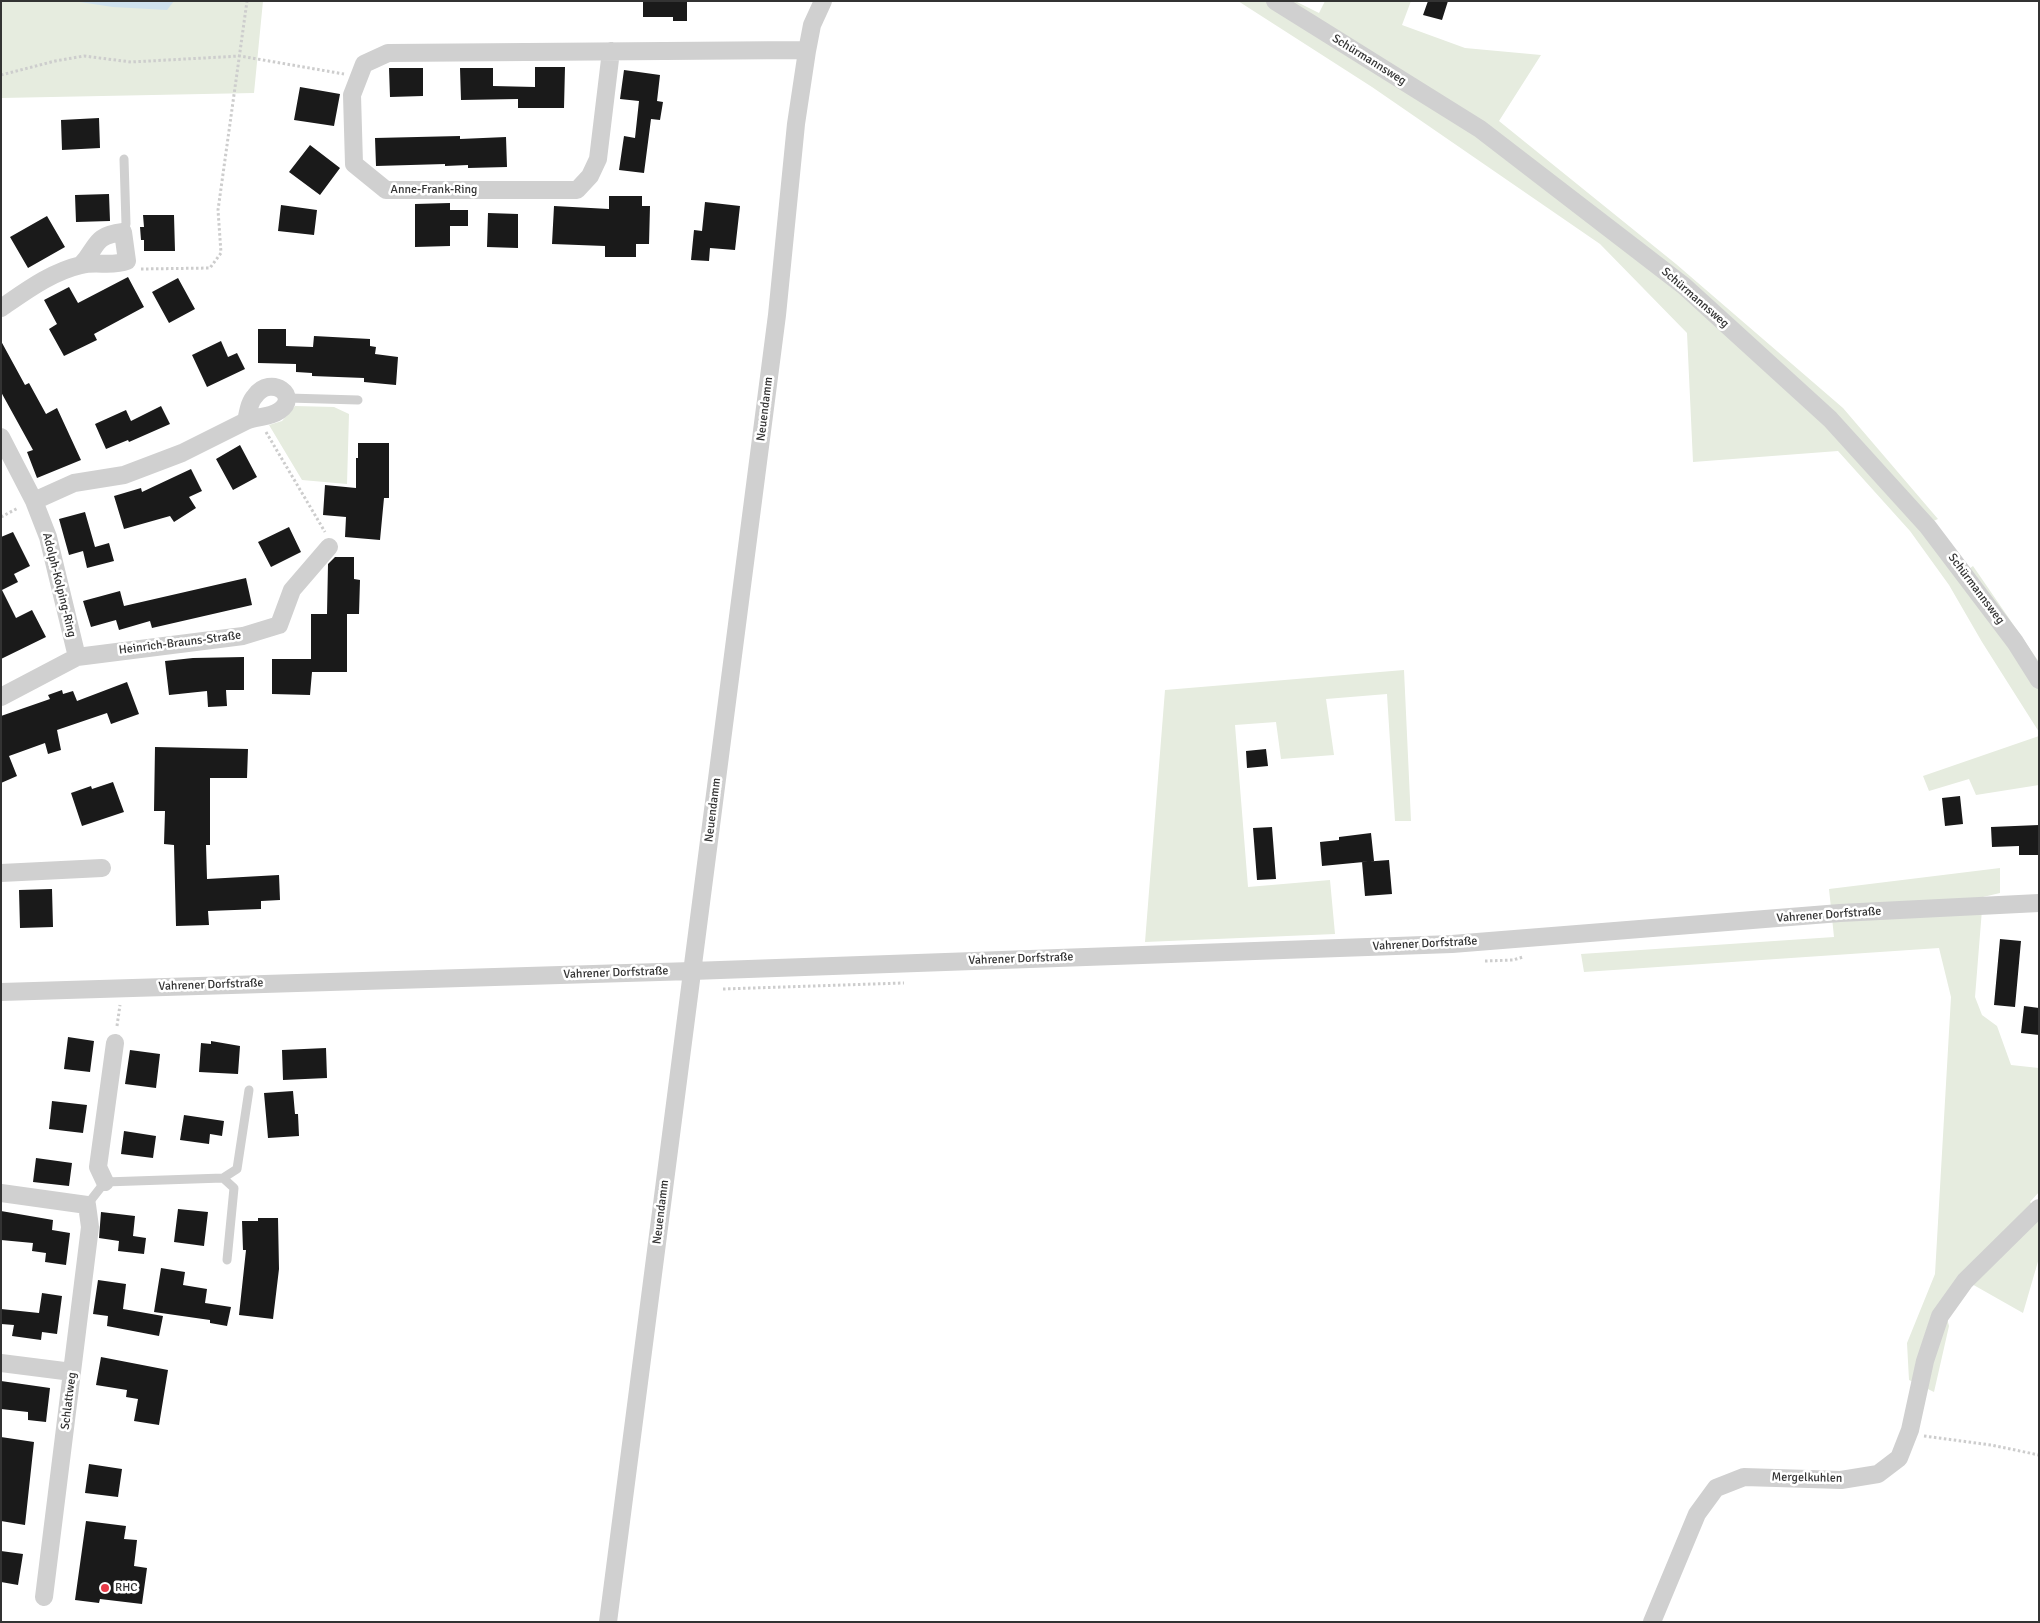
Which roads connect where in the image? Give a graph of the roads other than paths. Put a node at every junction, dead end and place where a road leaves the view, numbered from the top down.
1 (823, 1) edge
2 (1275, 1) edge
3 (611, 51) junction
4 (807, 51) junction
5 (124, 159) dead end
6 (123, 232) junction
7 (81, 264) junction
8 (1, 308) edge
9 (288, 398) junction
10 (358, 400) dead end
11 (252, 419) junction
12 (1, 438) edge
13 (34, 501) junction
14 (329, 547) road end
15 (77, 657) junction
16 (2039, 680) edge
17 (1, 697) edge
18 (102, 868) dead end
19 (1, 873) edge
20 (2039, 903) edge
21 (692, 971) junction
22 (1, 992) edge
23 (115, 1044) road end
24 (249, 1090) dead end
25 (223, 1178) junction
26 (105, 1182) junction
27 (1, 1193) edge
28 (87, 1205) junction
29 (2039, 1208) edge
30 (227, 1260) dead end
31 (1, 1363) edge
32 (72, 1372) junction
33 (44, 1597) dead end
34 (608, 1622) edge
35 (1652, 1622) edge

1 - 4 street, Neuendamm
2 - 16 street, Schürmannsweg
3 - 3 street, Anne-Frank-Ring
3 - 4 street, Anne-Frank-Ring
4 - 21 street, Neuendamm
5 - 6 lane
6 - 7 street
6 - 7 street
7 - 8 street
9 - 10 lane
9 - 11 street
9 - 11 street
11 - 13 street
12 - 13 street, Adolph-Kolping-Ring
13 - 15 street, Adolph-Kolping-Ring
14 - 15 street, Heinrich-Brauns-Straße
15 - 17 street
18 - 19 street
20 - 21 street, Vahrener Dorfstraße
21 - 22 street, Vahrener Dorfstraße
21 - 34 street, Neuendamm
23 - 26 street
24 - 25 lane
25 - 26 lane
25 - 30 lane
26 - 28 lane
27 - 28 street
28 - 32 street, Schlattweg
29 - 35 street, Mergelkuhlen
31 - 32 street
32 - 33 street, Schlattweg

